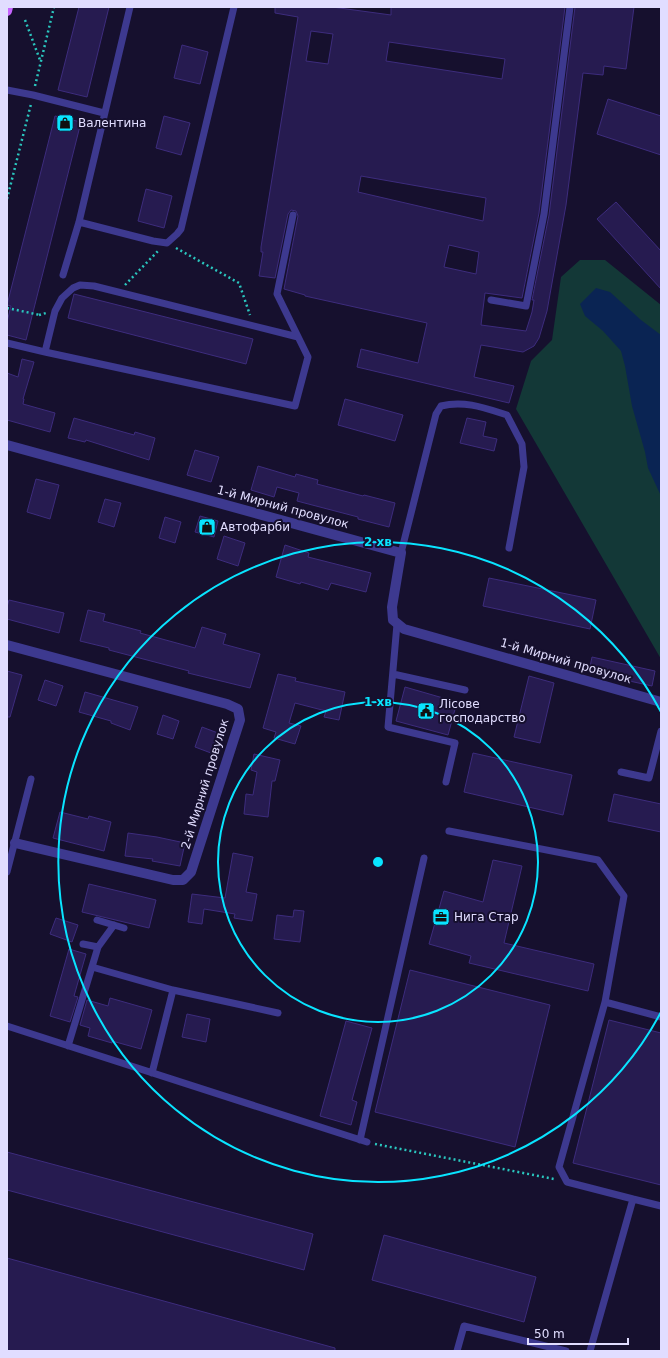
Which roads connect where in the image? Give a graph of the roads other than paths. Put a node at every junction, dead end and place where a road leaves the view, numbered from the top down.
1 (8, 7) edge
2 (130, 7) edge
3 (234, 7) edge
4 (570, 7) edge
5 (7, 11) edge
6 (7, 90) edge
7 (104, 113) junction
8 (293, 215) dead end
9 (79, 222) junction
10 (63, 275) dead end
11 (491, 300) dead end
12 (298, 337) junction
13 (7, 343) edge
14 (45, 352) junction
15 (7, 445) edge
16 (509, 548) dead end
17 (401, 553) junction
18 (397, 624) junction
19 (7, 645) edge
20 (393, 674) junction
21 (465, 690) dead end
22 (661, 702) edge
23 (661, 730) edge
24 (621, 772) dead end
25 (31, 779) dead end
26 (446, 782) dead end
27 (449, 831) dead end
28 (14, 843) junction
29 (424, 858) dead end
30 (7, 872) edge
31 (96, 920) dead end
32 (114, 925) junction
33 (124, 928) dead end
34 (83, 944) dead end
35 (98, 947) junction
36 (92, 967) junction
37 (173, 990) junction
38 (605, 1002) junction
39 (278, 1013) dead end
40 (661, 1017) edge
41 (7, 1026) edge
42 (68, 1046) junction
43 (152, 1073) junction
44 (633, 1199) junction
45 (661, 1206) edge
46 (457, 1351) edge
47 (566, 1351) edge
48 (590, 1351) edge

1 - 5 main road
2 - 7 lane
3 - 9 lane
4 - 11 lane
6 - 7 lane
7 - 9 lane
8 - 12 lane
9 - 10 lane
12 - 14 lane
12 - 14 lane
13 - 14 lane
15 - 17 street, 1-й Мирний провулок
16 - 17 lane
17 - 18 street
18 - 20 lane
18 - 22 street, 1-й Мирний провулок
19 - 28 street, 2-й Мирний провулок
20 - 21 lane
20 - 26 lane
23 - 24 lane
25 - 28 lane
27 - 38 lane
28 - 30 lane
29 - 43 lane
31 - 32 lane
32 - 33 lane
32 - 35 lane
34 - 35 lane
35 - 36 lane
36 - 37 lane
36 - 42 lane
37 - 39 lane
37 - 43 lane
38 - 40 lane
38 - 44 lane
41 - 42 lane
42 - 43 lane
44 - 45 lane
44 - 48 lane
46 - 47 lane

